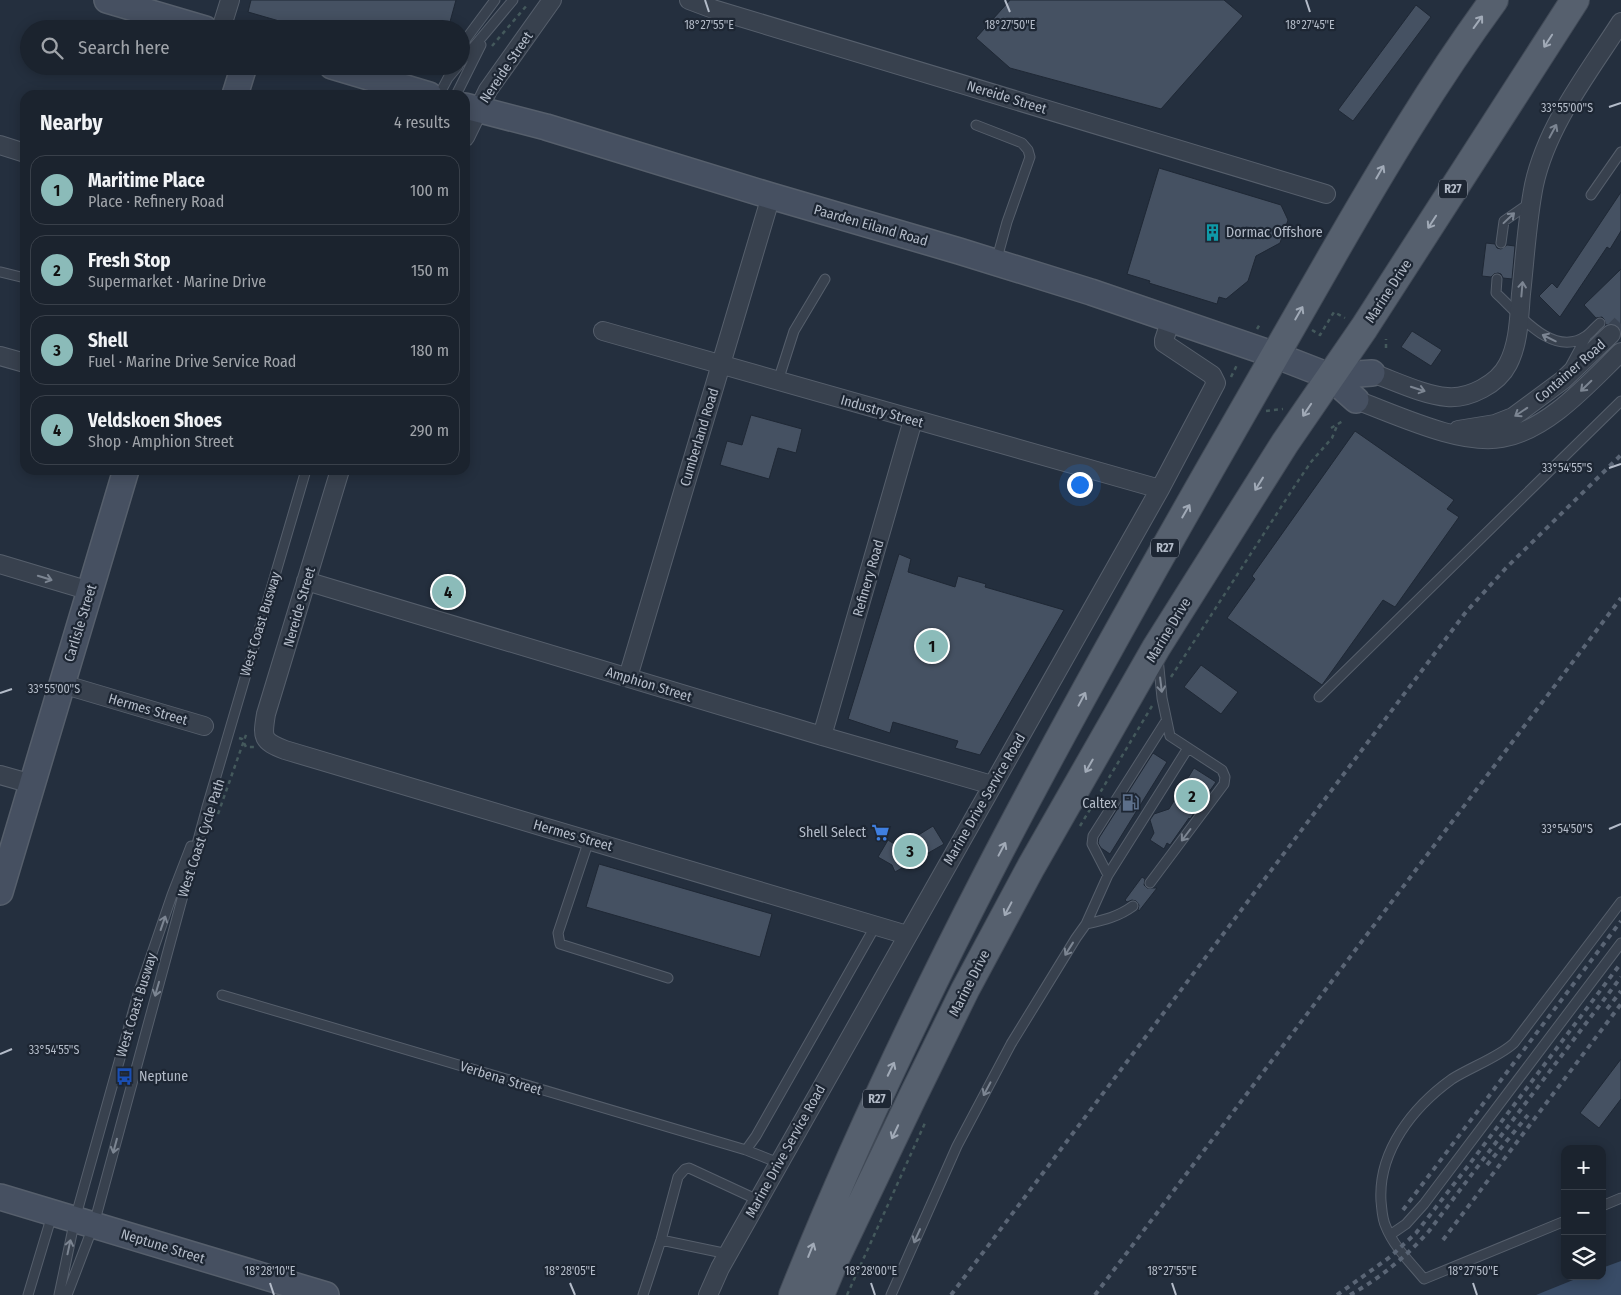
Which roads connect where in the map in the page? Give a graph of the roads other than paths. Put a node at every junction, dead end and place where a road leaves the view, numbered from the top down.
1 (107, 0) edge
2 (230, 0) edge
3 (495, 0) edge
4 (512, 0) edge
5 (552, 0) edge
6 (689, 0) edge
7 (1494, 0) edge
8 (1575, 0) edge
9 (175, 20) edge
10 (224, 20) edge
11 (1621, 22) edge
12 (490, 29) junction
13 (470, 34) edge
14 (1621, 37) edge
15 (470, 52) edge
16 (1594, 64) junction
17 (470, 68) edge
18 (241, 75) edge
19 (450, 75) edge
20 (466, 75) edge
21 (400, 76) edge
22 (237, 90) edge
23 (421, 90) edge
24 (442, 90) edge
25 (459, 90) edge
26 (471, 108) edge
27 (976, 125) dead end
28 (0, 146) edge
29 (20, 152) edge
30 (1621, 152) edge
31 (1326, 194) dead end
32 (1591, 195) dead end
33 (770, 196) junction
34 (1532, 202) junction
35 (1501, 243) dead end
36 (996, 262) junction
37 (1, 272) dead end
38 (20, 277) edge
39 (825, 279) dead end
40 (1497, 279) dead end
41 (1519, 315) junction
42 (1171, 319) junction
43 (1605, 329) joint
44 (604, 331) dead end
45 (1586, 336) junction
46 (1621, 352) tunnel mouth
47 (1275, 355) junction
48 (0, 356) edge
49 (20, 362) edge
50 (721, 365) junction
51 (1372, 373) joint
52 (1330, 376) junction
53 (1563, 380) junction
54 (778, 381) junction
55 (1356, 400) joint
56 (1621, 401) edge
57 (913, 420) junction
58 (1444, 432) junction
59 (125, 475) edge
60 (305, 475) edge
61 (338, 475) edge
62 (1160, 488) junction
63 (0, 564) edge
64 (306, 581) junction
65 (90, 591) junction
66 (1156, 648) junction
67 (628, 677) junction
68 (62, 684) junction
69 (1319, 697) dead end
70 (1166, 721) junction
71 (204, 726) dead end
72 (822, 736) junction
73 (269, 744) joint
74 (1188, 748) junction
75 (0, 774) edge
76 (32, 784) junction
77 (992, 785) junction
78 (207, 807) junction
79 (589, 840) junction
80 (1108, 875) junction
81 (1150, 883) dead end
82 (0, 892) edge
83 (1621, 902) edge
84 (1133, 906) dead end
85 (1086, 924) junction
86 (876, 925) junction
87 (907, 934) junction
88 (1621, 943) edge
89 (668, 978) dead end
90 (222, 995) dead end
91 (746, 1150) junction
92 (779, 1163) junction
93 (0, 1197) edge
94 (1621, 1198) edge
95 (758, 1200) junction
96 (1606, 1204) edge
97 (74, 1218) junction
98 (1561, 1223) edge
99 (1390, 1235) junction
100 (661, 1240) junction
101 (728, 1254) junction
102 (316, 1294) edge
103 (28, 1295) edge
104 (59, 1295) edge
105 (68, 1295) edge
106 (643, 1295) edge
107 (708, 1295) edge
108 (793, 1295) edge
109 (820, 1295) edge
110 (891, 1295) edge

1 - 9 street
2 - 10 street
3 - 13 lane
4 - 12 lane
5 - 26 street, Nereide Street
6 - 31 street, Nereide Street
47 -> 7 main road, R27
8 -> 52 main road, Marine Drive / R27
11 - 16 street
12 - 15 lane
12 - 17 lane
14 - 16 street
34 -> 16 street
18 - 22 street
19 - 24 lane
20 - 25 lane
21 - 23 street
26 - 33 street, Paarden Eiland Road
27 - 36 lane
28 - 29 street
30 - 32 lane
33 - 36 street, Paarden Eiland Road
33 - 50 street, Cumberland Road
35 -> 34 lane
41 -> 34 street
36 - 42 street, Paarden Eiland Road
37 - 38 lane
39 - 54 lane
40 - 41 lane
45 -> 41 lane
51 -> 41 street
42 - 47 street, Paarden Eiland Road
42 - 62 street, Marine Drive Service Road
43 - 45 lane
43 - 53 street, Container Road
44 - 50 street, Industry Street
45 - 53 lane
46 -> 58 street, Container Road
47 - 52 street, Paarden Eiland Road
108 -> 47 main road, R27
48 - 49 street
50 - 54 street, Industry Street
50 - 67 street, Cumberland Road
51 - 52 street
52 - 55 street, Container Road
52 -> 66 main road, Marine Drive / R27
53 -> 58 street, Container Road
54 - 57 street, Industry Street
55 - 58 street, Container Road
56 - 69 lane
57 - 62 street, Industry Street
57 - 72 street, Refinery Road
59 - 65 street, Carlisle Street
60 - 78 lane, West Coast Busway
61 - 64 street, Nereide Street
62 - 77 street, Marine Drive Service Road
63 -> 65 street
64 - 67 street, Amphion Street
64 - 73 street, Nereide Street
65 - 68 street, Carlisle Street
66 -> 70 lane
66 -> 109 main road, Marine Drive / R27
67 - 72 street, Amphion Street
68 - 71 street, Hermes Street
68 - 76 street, Carlisle Street
70 - 74 lane
70 - 80 lane
72 - 77 street, Amphion Street
73 - 79 street, Hermes Street
74 - 80 lane
74 -> 81 lane
75 - 76 street
76 - 82 street, Carlisle Street
77 - 87 street, Marine Drive Service Road
78 -> 97 lane, West Coast Busway
97 -> 78 lane, West Coast Busway
79 - 86 street, Hermes Street
79 - 89 lane
80 - 85 lane
83 - 99 lane
84 - 85 lane
85 -> 110 lane
86 - 87 street, Hermes Street
86 - 91 lane
87 - 92 street, Marine Drive Service Road
88 - 99 lane
90 - 91 lane, Verbena Street
91 - 92 lane, Verbena Street
92 - 95 street, Marine Drive Service Road
93 - 97 street, Neptune Street
94 - 96 lane
95 - 100 lane
95 - 101 street, Marine Drive Service Road
97 - 102 street, Neptune Street
97 - 103 lane
104 -> 97 lane, West Coast Busway
97 - 105 lane, West Coast Busway
98 - 99 lane
100 - 101 lane
100 - 106 lane
101 - 107 street, Marine Drive Service Road

